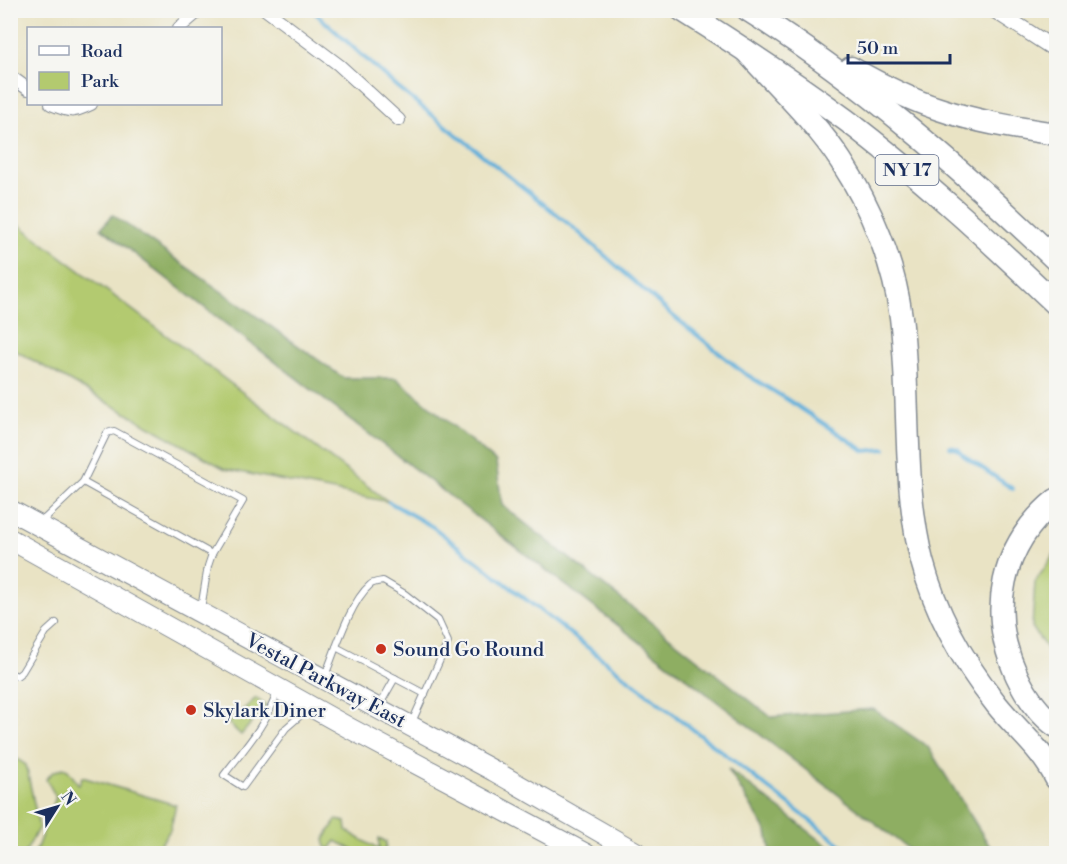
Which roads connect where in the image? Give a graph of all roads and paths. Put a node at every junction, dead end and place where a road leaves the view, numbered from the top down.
1 (200, 10) edge
2 (266, 10) edge
3 (682, 10) edge
4 (994, 10) edge
5 (753, 14) edge
6 (180, 27) edge
7 (1056, 50) edge
8 (746, 51) junction
9 (10, 76) edge
10 (27, 88) edge
11 (53, 105) edge
12 (89, 105) edge
13 (399, 120) dead end
14 (1056, 134) edge
15 (1056, 260) edge
16 (1056, 304) edge
17 (83, 482) junction
18 (1056, 500) edge
19 (10, 510) edge
20 (38, 525) junction
21 (10, 539) edge
22 (212, 554) junction
23 (12, 587) dead end
24 (10, 609) edge
25 (201, 612) junction
26 (56, 623) dead end
27 (336, 646) junction
28 (10, 672) edge
29 (395, 678) junction
30 (324, 679) junction
31 (278, 688) junction
32 (425, 694) junction
33 (310, 706) junction
34 (378, 708) junction
35 (410, 726) junction
36 (1056, 726) edge
37 (1056, 778) edge
38 (540, 829) junction
39 (635, 853) edge
40 (564, 854) edge
41 (586, 854) edge

1 - 6 street
2 - 13 street
3 - 8 highway
4 - 7 street
5 - 14 highway
5 - 15 highway, NY 17
8 - 16 highway, NY 17
8 - 37 highway
9 - 10 street
11 - 12 street
17 - 20 lane
17 - 22 lane
17 - 22 lane
18 - 36 highway
19 - 20 main road, Vestal Parkway East
20 - 25 main road, Vestal Parkway East
21 - 31 main road, Vestal Parkway East
22 - 25 lane
23 - 24 lane
25 - 30 main road, Vestal Parkway East
26 - 28 lane
27 - 29 lane
27 - 30 lane
27 - 32 lane
29 - 32 lane
29 - 34 lane
30 - 34 main road, Vestal Parkway East
31 - 33 main road, Vestal Parkway East
31 - 33 lane
32 - 35 lane
33 - 38 main road, Vestal Parkway East
34 - 35 main road, Vestal Parkway East
35 - 39 main road, Vestal Parkway East
38 - 40 main road
38 - 41 main road, Vestal Parkway East

